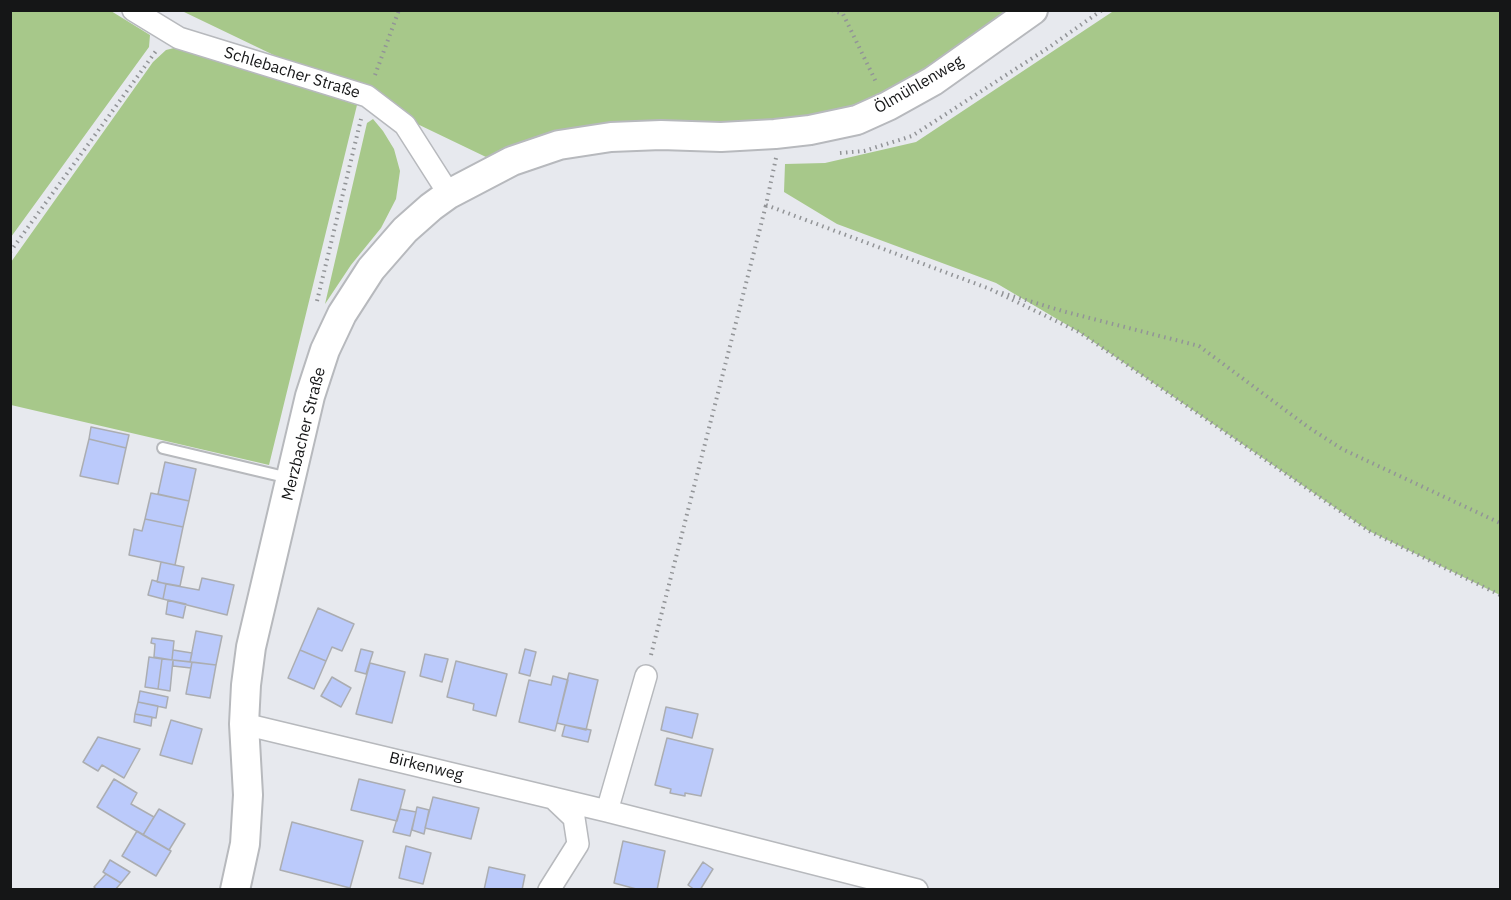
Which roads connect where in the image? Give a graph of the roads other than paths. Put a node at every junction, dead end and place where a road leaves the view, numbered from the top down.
1 (132, 10) edge
2 (1033, 10) edge
3 (721, 137) joint
4 (449, 194) junction
5 (163, 448) dead end
6 (292, 479) junction
7 (646, 676) road end
8 (244, 724) junction
9 (553, 798) junction
10 (608, 811) junction
11 (235, 890) edge
12 (549, 890) edge
13 (917, 890) edge

1 - 4 street, Schlebacher Straße
2 - 3 main road, Ölmühlenweg
3 - 4 main road, Merzbacher Straße
4 - 6 main road, Merzbacher Straße
5 - 6 lane
6 - 8 main road, Merzbacher Straße
7 - 10 street
8 - 9 street, Birkenweg
8 - 11 main road, Merzbacher Straße
9 - 10 street, Birkenweg
9 - 12 street
10 - 13 street, Birkenweg

